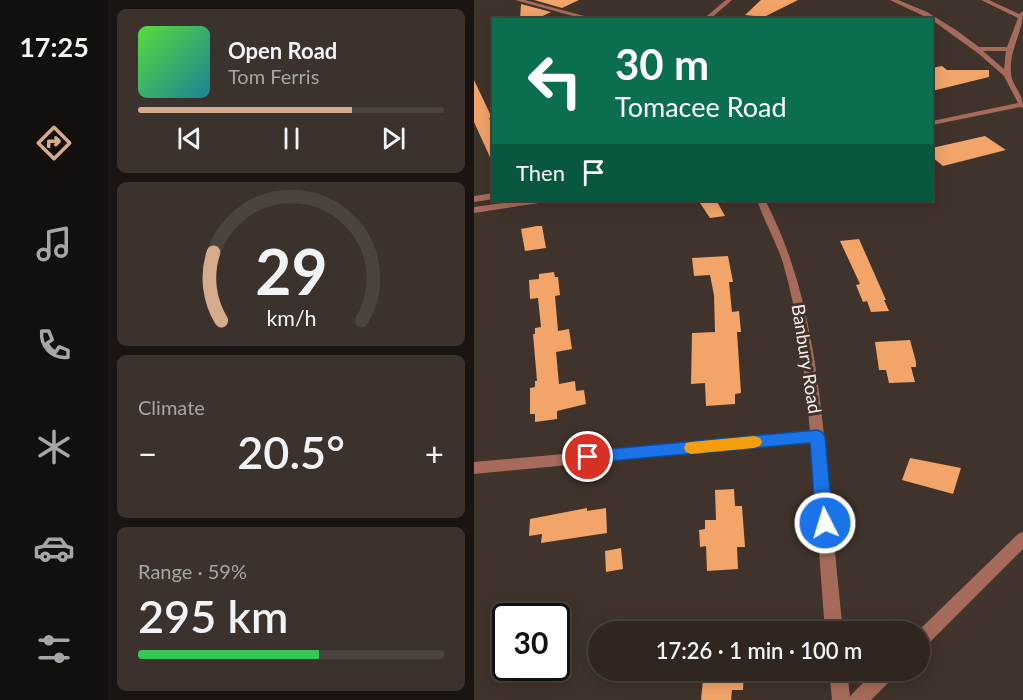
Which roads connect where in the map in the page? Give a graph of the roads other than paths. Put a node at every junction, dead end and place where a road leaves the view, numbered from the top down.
1 (518, 0) edge
2 (524, 0) edge
3 (729, 0) edge
4 (893, 0) edge
5 (984, 0) edge
6 (1021, 15) edge
7 (589, 18) edge
8 (707, 18) edge
9 (933, 18) edge
10 (933, 18) edge
11 (979, 49) junction
12 (1009, 49) junction
13 (1007, 75) junction
14 (1022, 102) edge
15 (933, 115) edge
16 (933, 123) edge
17 (492, 196) edge
18 (474, 199) edge
19 (532, 201) edge
20 (762, 201) edge
21 (474, 210) edge
22 (817, 436) junction
23 (474, 468) edge
24 (1023, 539) edge
25 (833, 621) edge
26 (930, 630) edge
27 (839, 681) edge
28 (877, 681) edge
29 (841, 700) edge
30 (858, 700) edge

1 - 2 street
2 - 7 street
3 - 8 street
4 - 10 street
5 - 6 street
6 - 12 street
9 - 11 street
11 - 12 street
11 - 13 street
12 - 13 street
13 - 14 street
14 - 15 street
14 - 16 street
17 - 18 street
19 - 21 street
20 - 22 street, Banbury Road
22 - 23 street
22 - 25 street, Banbury Road
24 - 26 street
27 - 29 street
28 - 30 street

